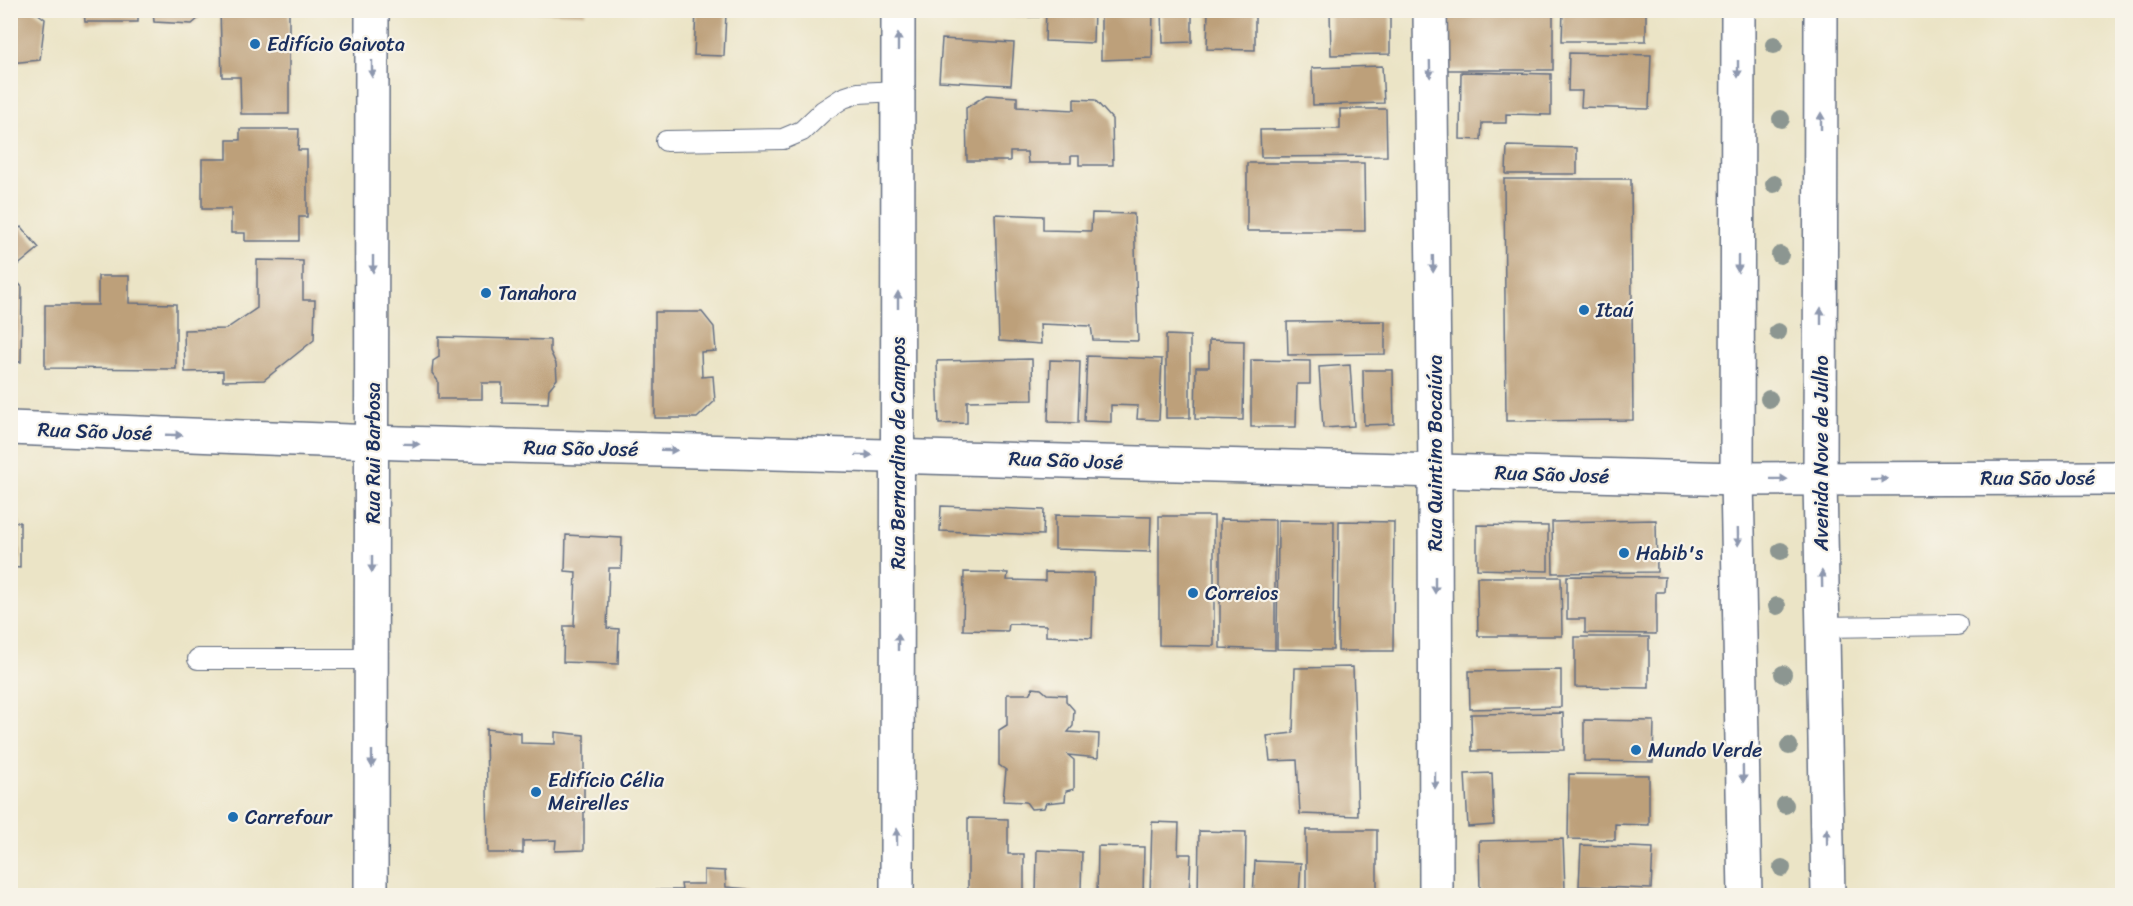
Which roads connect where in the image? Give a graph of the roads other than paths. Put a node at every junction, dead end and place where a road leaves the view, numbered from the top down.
1 (372, 10) edge
2 (898, 10) edge
3 (1430, 10) edge
4 (1738, 10) edge
5 (1821, 10) edge
6 (898, 91) junction
7 (666, 141) dead end
8 (10, 428) edge
9 (373, 442) junction
10 (898, 456) junction
11 (1435, 470) junction
12 (2122, 478) edge
13 (1737, 479) junction
14 (1820, 480) junction
15 (1957, 625) dead end
16 (1823, 627) junction
17 (198, 659) dead end
18 (372, 659) junction
19 (371, 896) edge
20 (897, 896) edge
21 (1436, 896) edge
22 (1745, 896) edge
23 (1828, 896) edge

1 -> 9 street, Rua Rui Barbosa
6 -> 2 street, Rua Bernardino de Campos
3 -> 11 street, Rua Quintino Bocaiúva
4 -> 13 street
14 -> 5 street, Avenida Nove de Julho
6 - 7 lane
10 -> 6 street, Rua Bernardino de Campos
8 -> 9 street, Rua São José
9 -> 10 street, Rua São José
9 -> 18 street, Rua Rui Barbosa
10 - 11 street, Rua São José
20 -> 10 street, Rua Bernardino de Campos
11 - 13 street, Rua São José
11 -> 21 street, Rua Quintino Bocaiúva
14 -> 12 street, Rua São José
13 -> 14 street, Rua São José
13 -> 22 street
16 -> 14 street, Avenida Nove de Julho
15 - 16 lane
23 -> 16 street, Avenida Nove de Julho
17 - 18 lane
18 -> 19 street, Rua Rui Barbosa

